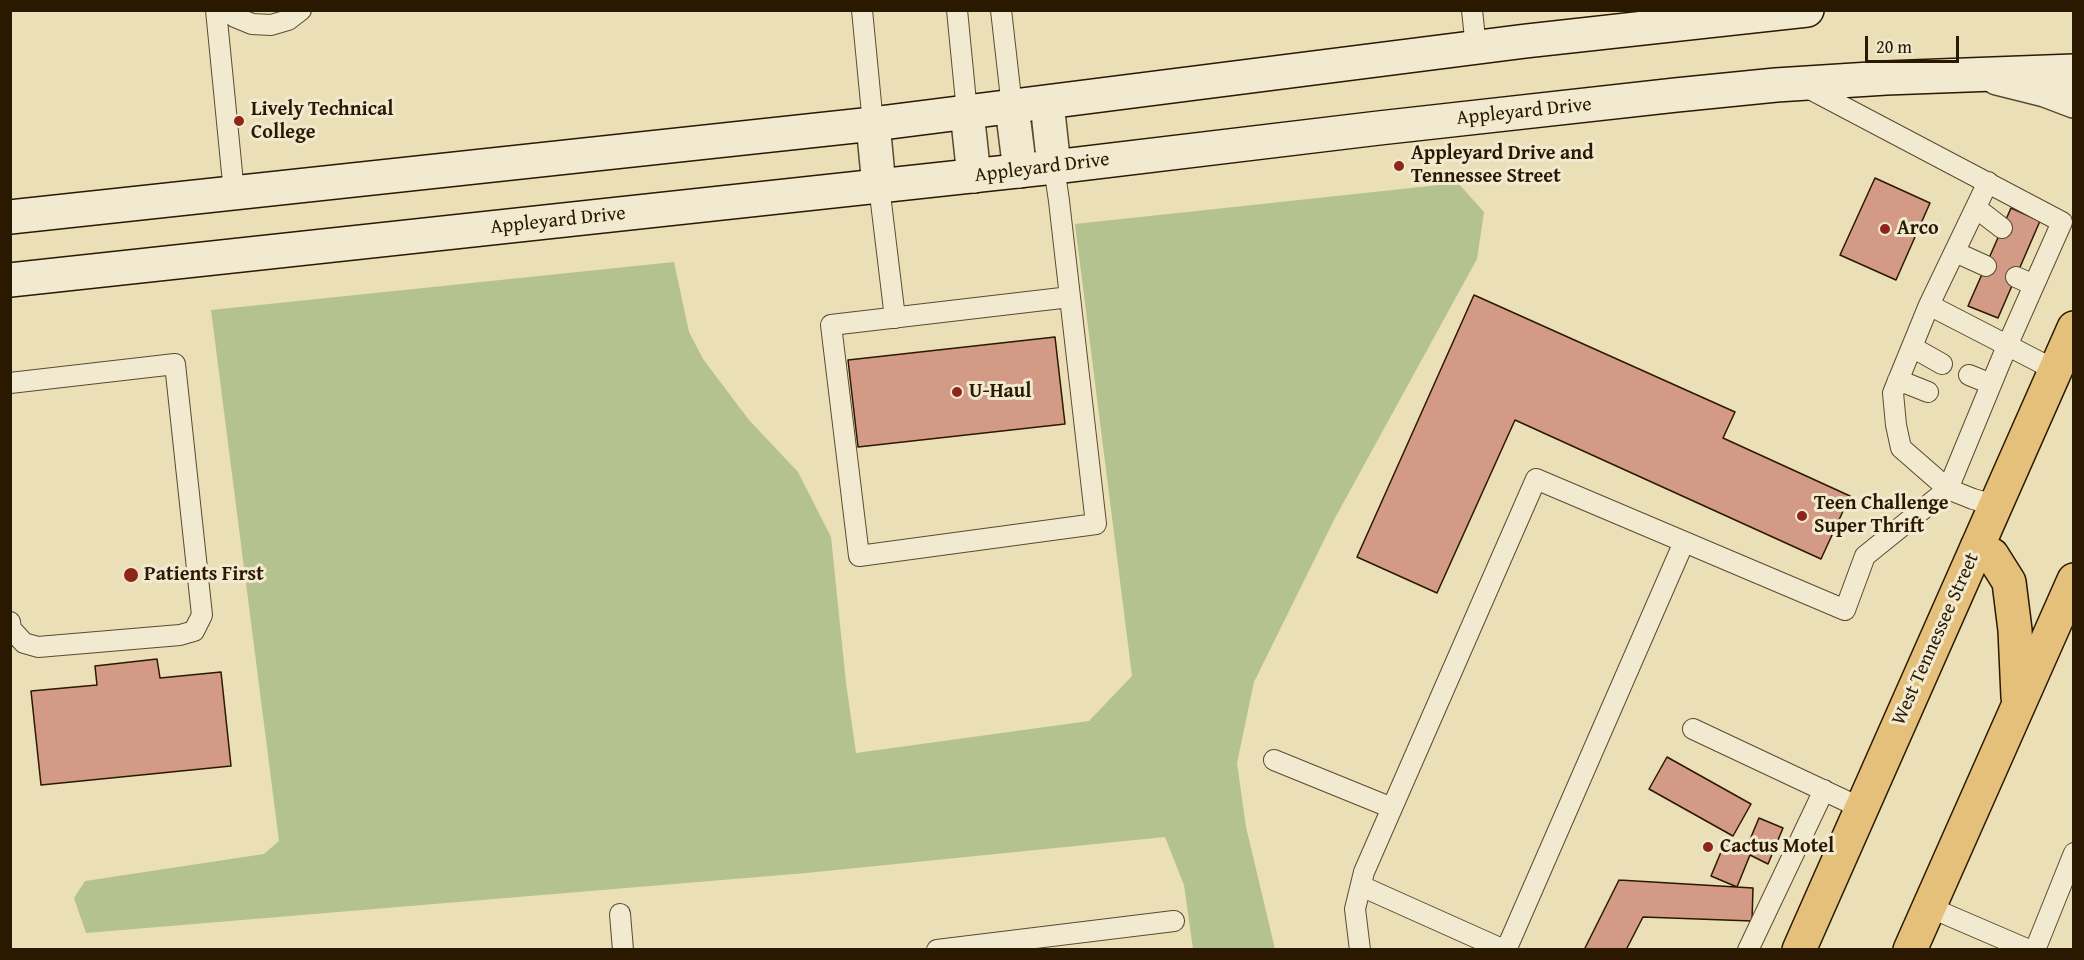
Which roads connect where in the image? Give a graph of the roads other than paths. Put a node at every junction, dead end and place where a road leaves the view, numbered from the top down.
1 (216, 10) edge
2 (228, 10) edge
3 (301, 10) edge
4 (862, 10) edge
5 (957, 10) edge
6 (1001, 10) edge
7 (1472, 10) edge
8 (1805, 11) edge
9 (1476, 48) junction
10 (2073, 71) edge
11 (1975, 74) junction
12 (1800, 84) junction
13 (2073, 101) edge
14 (1047, 103) junction
15 (1012, 107) junction
16 (967, 112) junction
17 (873, 124) junction
18 (1054, 167) junction
19 (1020, 171) junction
20 (974, 176) junction
21 (1988, 182) junction
22 (879, 186) junction
23 (234, 194) junction
24 (1976, 208) junction
25 (10, 217) edge
26 (2002, 228) dead end
27 (1955, 252) junction
28 (1986, 266) dead end
29 (2016, 277) dead end
30 (10, 280) edge
31 (2034, 285) junction
32 (1070, 297) junction
33 (1929, 305) junction
34 (895, 318) junction
35 (2073, 328) edge
36 (1912, 346) junction
37 (2007, 346) junction
38 (1942, 364) dead end
39 (2055, 370) junction
40 (1969, 375) dead end
41 (1898, 380) junction
42 (10, 383) edge
43 (1991, 384) junction
44 (1928, 392) dead end
45 (1948, 489) junction
46 (1995, 505) junction
47 (1684, 542) junction
48 (1977, 547) junction
49 (2073, 580) edge
50 (10, 622) edge
51 (2018, 705) junction
52 (1693, 729) dead end
53 (1274, 760) dead end
54 (1824, 790) junction
55 (1861, 807) junction
56 (1392, 808) junction
57 (2073, 853) edge
58 (1360, 886) junction
59 (1929, 907) junction
60 (620, 914) dead end
61 (1174, 921) dead end
62 (623, 950) edge
63 (937, 950) edge
64 (1360, 950) edge
65 (1505, 950) edge
66 (1749, 950) edge
67 (1799, 950) edge
68 (1910, 950) edge
69 (2029, 950) edge
70 (2035, 950) edge

1 - 23 lane
2 - 3 lane
4 - 17 lane
5 - 16 lane
6 - 15 lane
7 - 9 lane
8 - 9 main road
9 - 14 main road
10 - 11 main road, Appleyard Drive
11 - 12 main road, Appleyard Drive
11 - 13 main road
12 - 18 main road, Appleyard Drive
12 - 21 lane
14 - 15 main road
14 - 18 main road
15 - 16 main road
15 - 19 main road
16 - 17 main road
16 - 20 main road
17 - 22 main road
17 - 23 main road
18 - 19 main road, Appleyard Drive
18 - 32 lane
19 - 20 main road, Appleyard Drive
20 - 22 main road, Appleyard Drive
21 - 24 lane
21 - 31 lane
22 - 30 main road, Appleyard Drive
22 - 34 lane
23 - 25 main road
24 - 26 lane
24 - 27 lane
27 - 28 lane
27 - 33 lane
29 - 31 lane
31 - 37 lane
32 - 34 lane
32 - 34 lane
33 - 36 lane
33 - 37 lane
35 - 39 main road, West Tennessee Street
36 - 38 lane
36 - 41 lane
37 - 39 lane
37 - 43 lane
39 - 46 main road, West Tennessee Street
40 - 43 lane
41 - 44 lane
41 - 45 lane
42 - 50 lane
43 - 45 lane
45 - 46 lane
45 - 47 lane
46 - 48 main road, West Tennessee Street
47 - 56 lane
47 - 65 lane
48 - 51 main road
48 - 55 main road, West Tennessee Street
49 - 51 main road
51 - 59 main road
52 - 54 lane
53 - 56 lane
54 - 55 lane
54 - 66 lane
55 - 67 main road, West Tennessee Street
56 - 58 lane
57 - 70 lane
58 - 64 lane
58 - 65 lane
59 - 68 main road
59 - 69 lane
60 - 62 lane
61 - 63 lane

